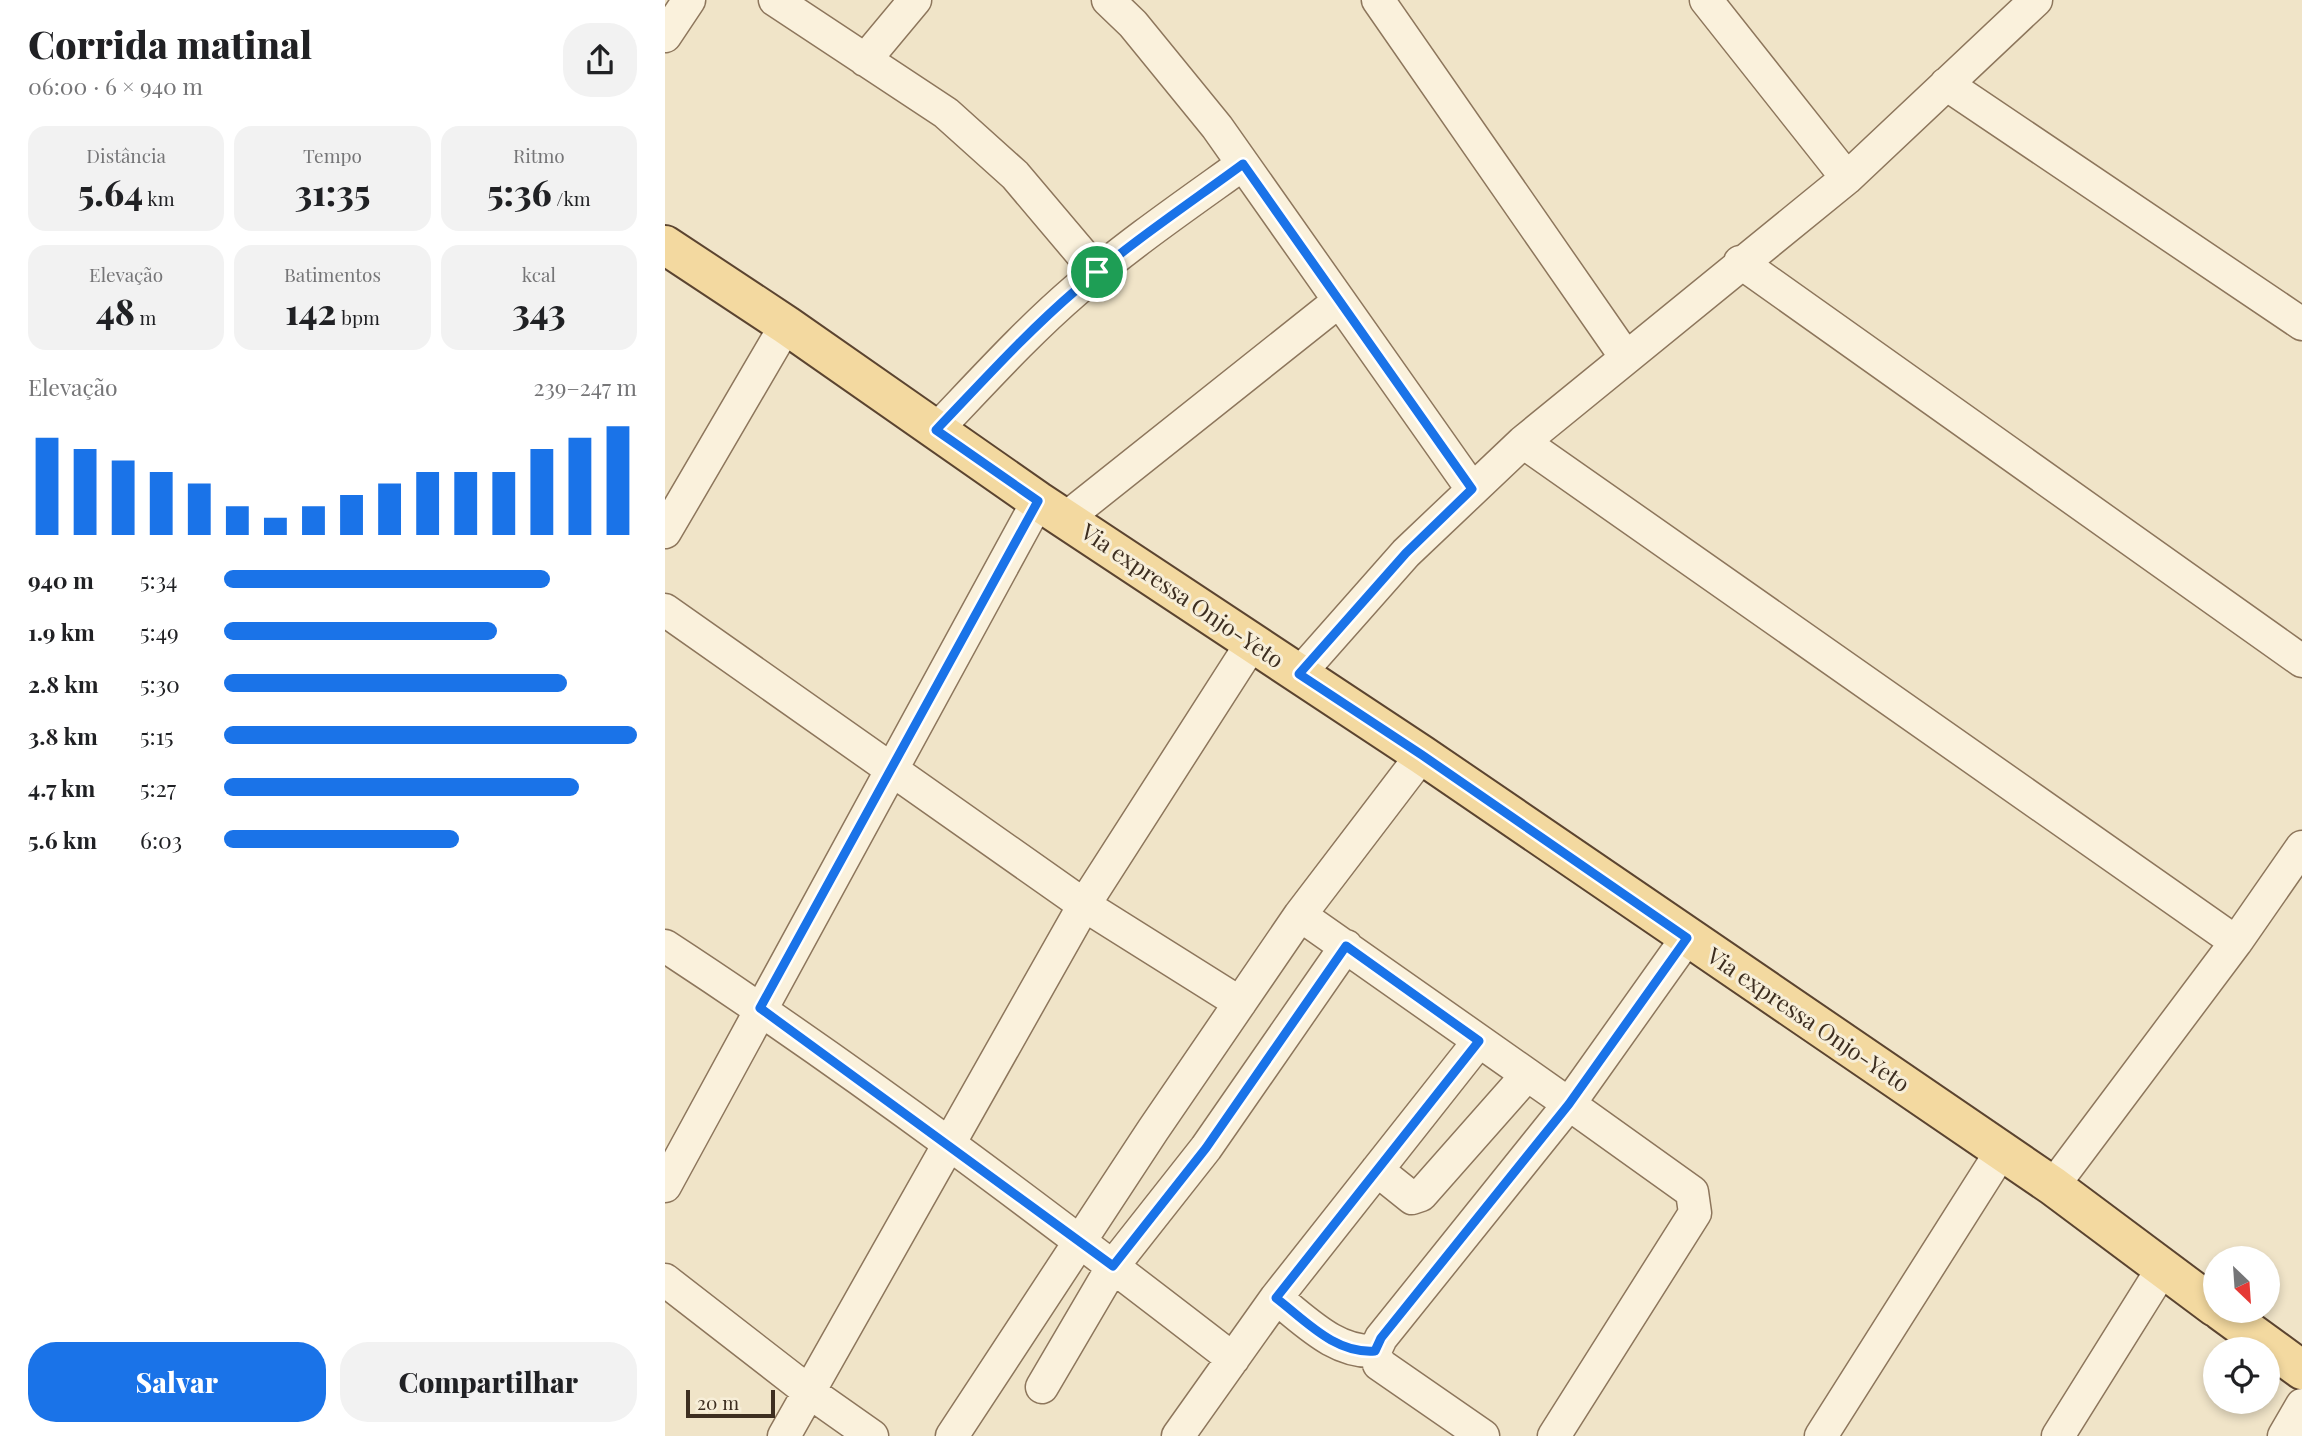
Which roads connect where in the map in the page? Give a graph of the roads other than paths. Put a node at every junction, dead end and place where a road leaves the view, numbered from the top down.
1 (689, 0) edge
2 (775, 0) edge
3 (915, 0) edge
4 (1108, 0) edge
5 (1378, 0) edge
6 (1706, 0) edge
7 (2036, 0) edge
8 (665, 36) edge
9 (865, 60) junction
10 (1946, 84) junction
11 (1243, 164) junction
12 (1847, 178) junction
13 (665, 245) edge
14 (1740, 262) junction
15 (1097, 272) junction
16 (1339, 301) junction
17 (786, 324) junction
18 (2302, 324) edge
19 (1625, 356) junction
20 (936, 430) junction
21 (1523, 442) junction
22 (1472, 489) junction
23 (1051, 510) junction
24 (665, 531) edge
25 (665, 610) edge
26 (1252, 643) junction
27 (2302, 661) edge
28 (1299, 674) junction
29 (1422, 755) junction
30 (892, 768) junction
31 (2302, 847) edge
32 (1084, 905) junction
33 (1300, 915) junction
34 (1687, 938) junction
35 (2236, 942) junction
36 (665, 946) edge
37 (1346, 946) junction
38 (1240, 1003) junction
39 (760, 1008) junction
40 (1479, 1041) junction
41 (1527, 1075) junction
42 (1569, 1104) junction
43 (950, 1145) junction
44 (2001, 1152) junction
45 (1377, 1170) junction
46 (665, 1186) edge
47 (2053, 1186) junction
48 (1080, 1241) junction
49 (1113, 1266) junction
50 (2163, 1268) junction
51 (665, 1280) edge
52 (1276, 1298) junction
53 (2203, 1298) edge
54 (2237, 1323) edge
55 (1375, 1351) junction
56 (1233, 1359) junction
57 (2302, 1370) edge
58 (1042, 1387) dead end
59 (808, 1391) junction
60 (2302, 1405) edge
61 (1832, 1432) edge
62 (784, 1436) edge
63 (872, 1436) edge
64 (951, 1436) edge
65 (1178, 1436) edge
66 (1482, 1436) edge
67 (1554, 1436) edge
68 (2058, 1436) edge
69 (2284, 1436) edge

1 - 8 street
2 - 9 street
3 - 9 street
4 - 11 street
5 - 19 street
6 - 12 street
7 - 10 street
9 - 15 street
10 - 12 street
10 - 18 street
11 - 15 street
11 - 16 street
12 - 14 street
13 - 17 main road, Via expressa Onjo-Yeto
14 - 19 street
14 - 27 street
15 - 20 street
16 - 22 street
16 - 23 street
17 - 20 main road, Via expressa Onjo-Yeto
17 - 24 street
19 - 21 street
20 - 23 main road, Via expressa Onjo-Yeto
21 - 22 street
21 - 35 street
22 - 28 street
23 - 26 main road, Via expressa Onjo-Yeto
23 - 30 street
25 - 30 street
26 - 28 main road, Via expressa Onjo-Yeto
26 - 32 street
28 - 29 main road, Via expressa Onjo-Yeto
29 - 33 street
29 - 34 main road, Via expressa Onjo-Yeto
30 - 32 street
30 - 39 street
31 - 35 street
32 - 38 street
32 - 43 street
33 - 37 street
33 - 38 street
34 - 42 street
34 - 44 main road, Via expressa Onjo-Yeto
35 - 47 street
36 - 39 street
37 - 40 street
37 - 49 street
38 - 48 street
39 - 43 street
39 - 46 street
40 - 41 street
40 - 45 street
41 - 42 street
41 - 45 street
42 - 55 street
42 - 67 street
43 - 48 street
43 - 59 street
44 - 47 main road, Via expressa Onjo-Yeto
44 - 61 street
45 - 52 street
47 - 50 main road, Via expressa Onjo-Yeto
48 - 49 street
48 - 64 street
49 - 56 street
49 - 58 street
50 - 53 main road, Via expressa Onjo-Yeto
50 - 68 street
51 - 59 street
52 - 55 street
52 - 56 street
54 - 57 main road
55 - 66 street
56 - 65 street
59 - 62 street
59 - 63 street
60 - 69 street

